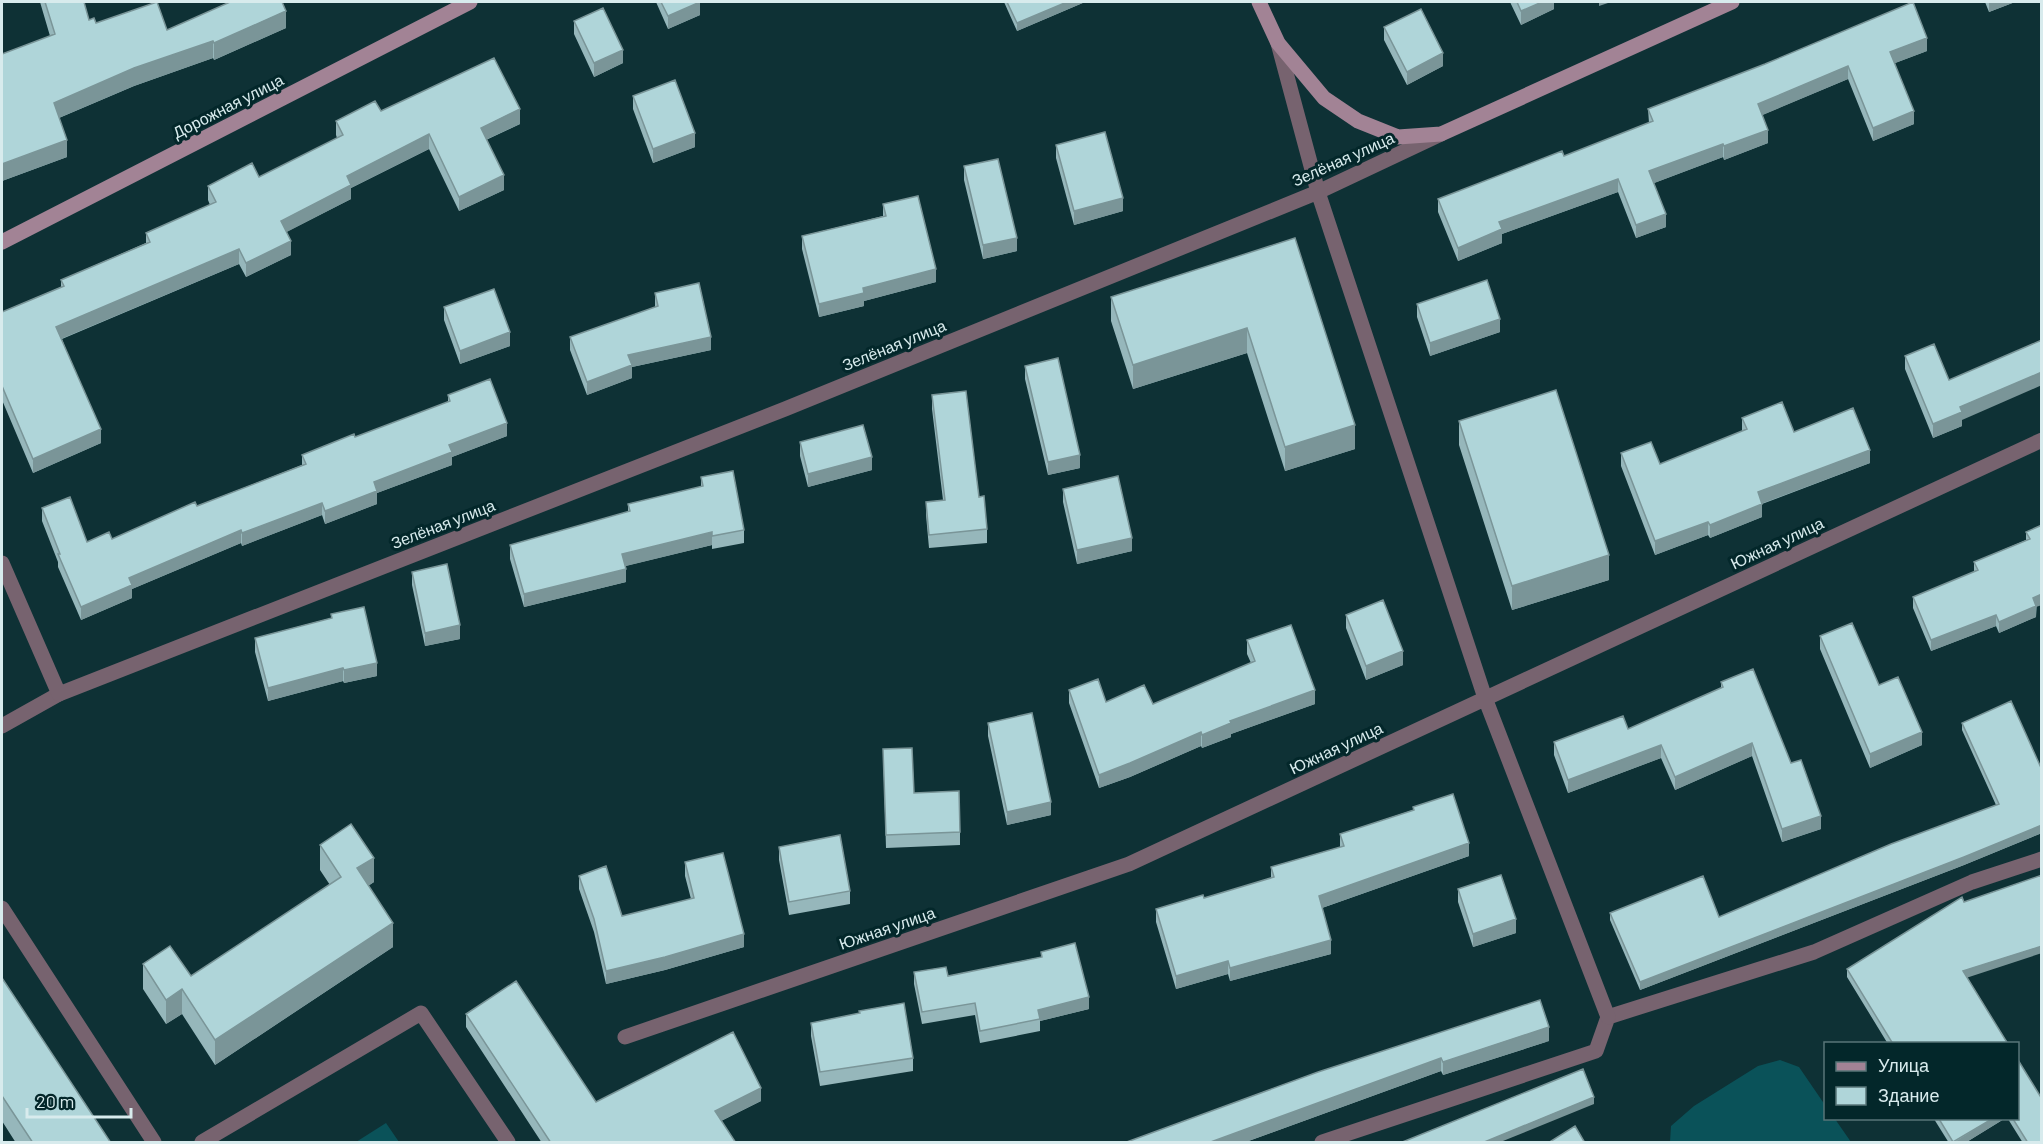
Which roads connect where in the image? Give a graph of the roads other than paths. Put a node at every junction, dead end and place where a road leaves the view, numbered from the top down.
1 (470, 2) edge
2 (1259, 2) edge
3 (1732, 2) edge
4 (1278, 43) junction
5 (1441, 134) junction
6 (1318, 192) junction
7 (2, 242) edge
8 (2042, 441) edge
9 (2, 562) edge
10 (59, 694) junction
11 (1485, 698) junction
12 (2, 726) edge
13 (2042, 860) edge
14 (2, 908) edge
15 (1608, 1017) junction
16 (625, 1036) dead end
17 (154, 1143) edge
18 (202, 1143) edge
19 (508, 1143) edge
20 (1322, 1143) edge

1 - 7 main road, Дорожная улица
2 - 4 main road
3 - 5 main road, Зелёная улица
4 - 5 main road
4 - 6 street
5 - 6 street, Зелёная улица
6 - 10 street, Зелёная улица
6 - 11 street
8 - 11 street, Южная улица
9 - 10 street
10 - 12 street, Зелёная улица
11 - 15 street
11 - 16 street, Южная улица
13 - 15 street
14 - 17 street
15 - 20 street
18 - 19 street

